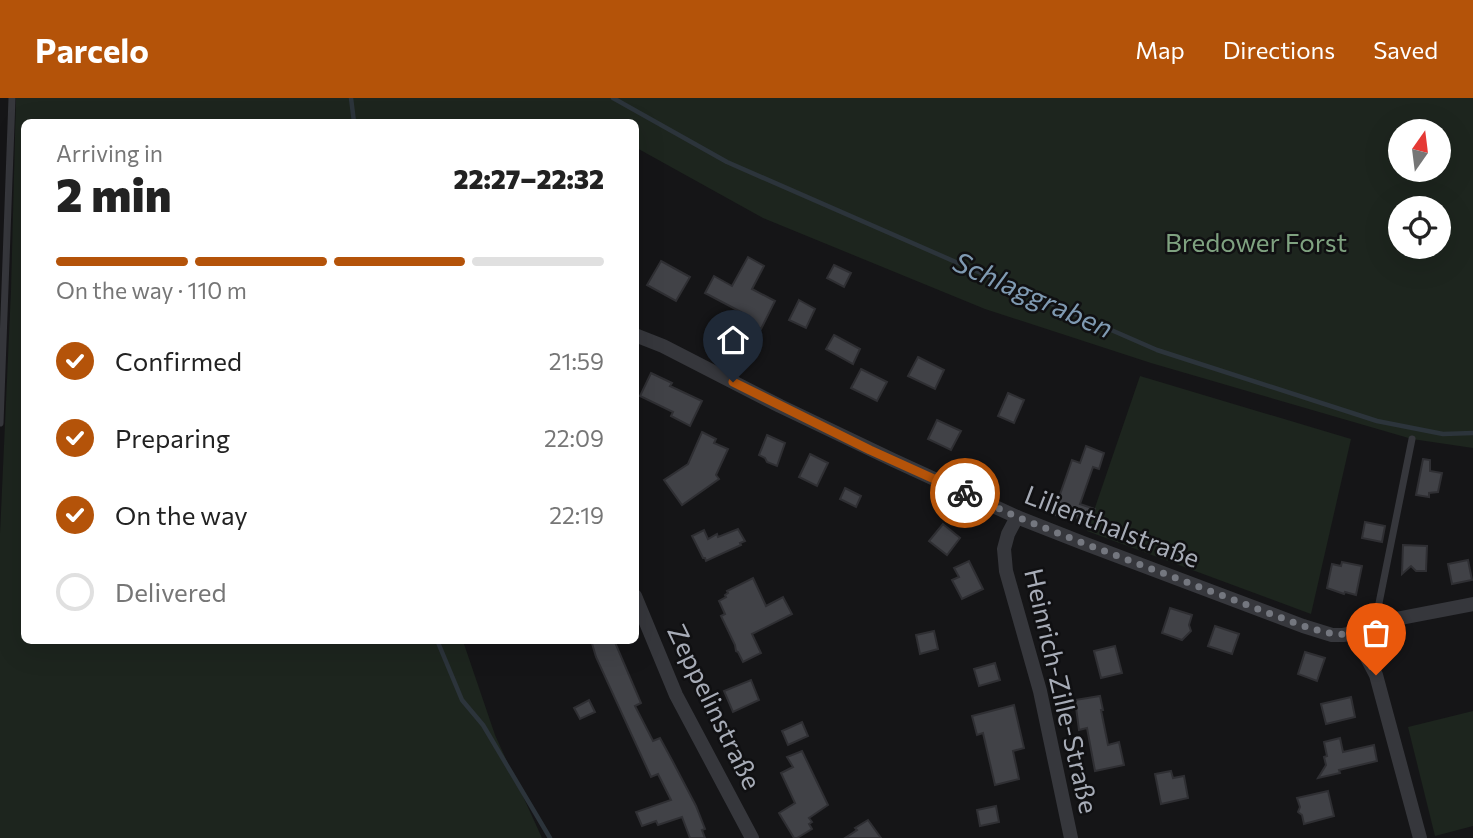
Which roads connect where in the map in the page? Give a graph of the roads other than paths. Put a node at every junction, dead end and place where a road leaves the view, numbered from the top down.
1 (12, 98) edge
2 (639, 337) edge
3 (0, 423) edge
4 (1412, 439) dead end
5 (1017, 517) junction
6 (1473, 604) edge
7 (639, 606) edge
8 (1375, 623) junction
9 (1354, 633) junction
10 (752, 838) edge
11 (1071, 838) edge
12 (1420, 838) edge

1 - 3 lane
2 - 5 street, Lilienthalstraße
4 - 8 lane
5 - 9 street, Lilienthalstraße
5 - 11 street, Heinrich-Zille-Straße
6 - 8 street, Lilienthalstraße
7 - 10 street, Zeppelinstraße
8 - 9 street, Lilienthalstraße
9 - 12 street

